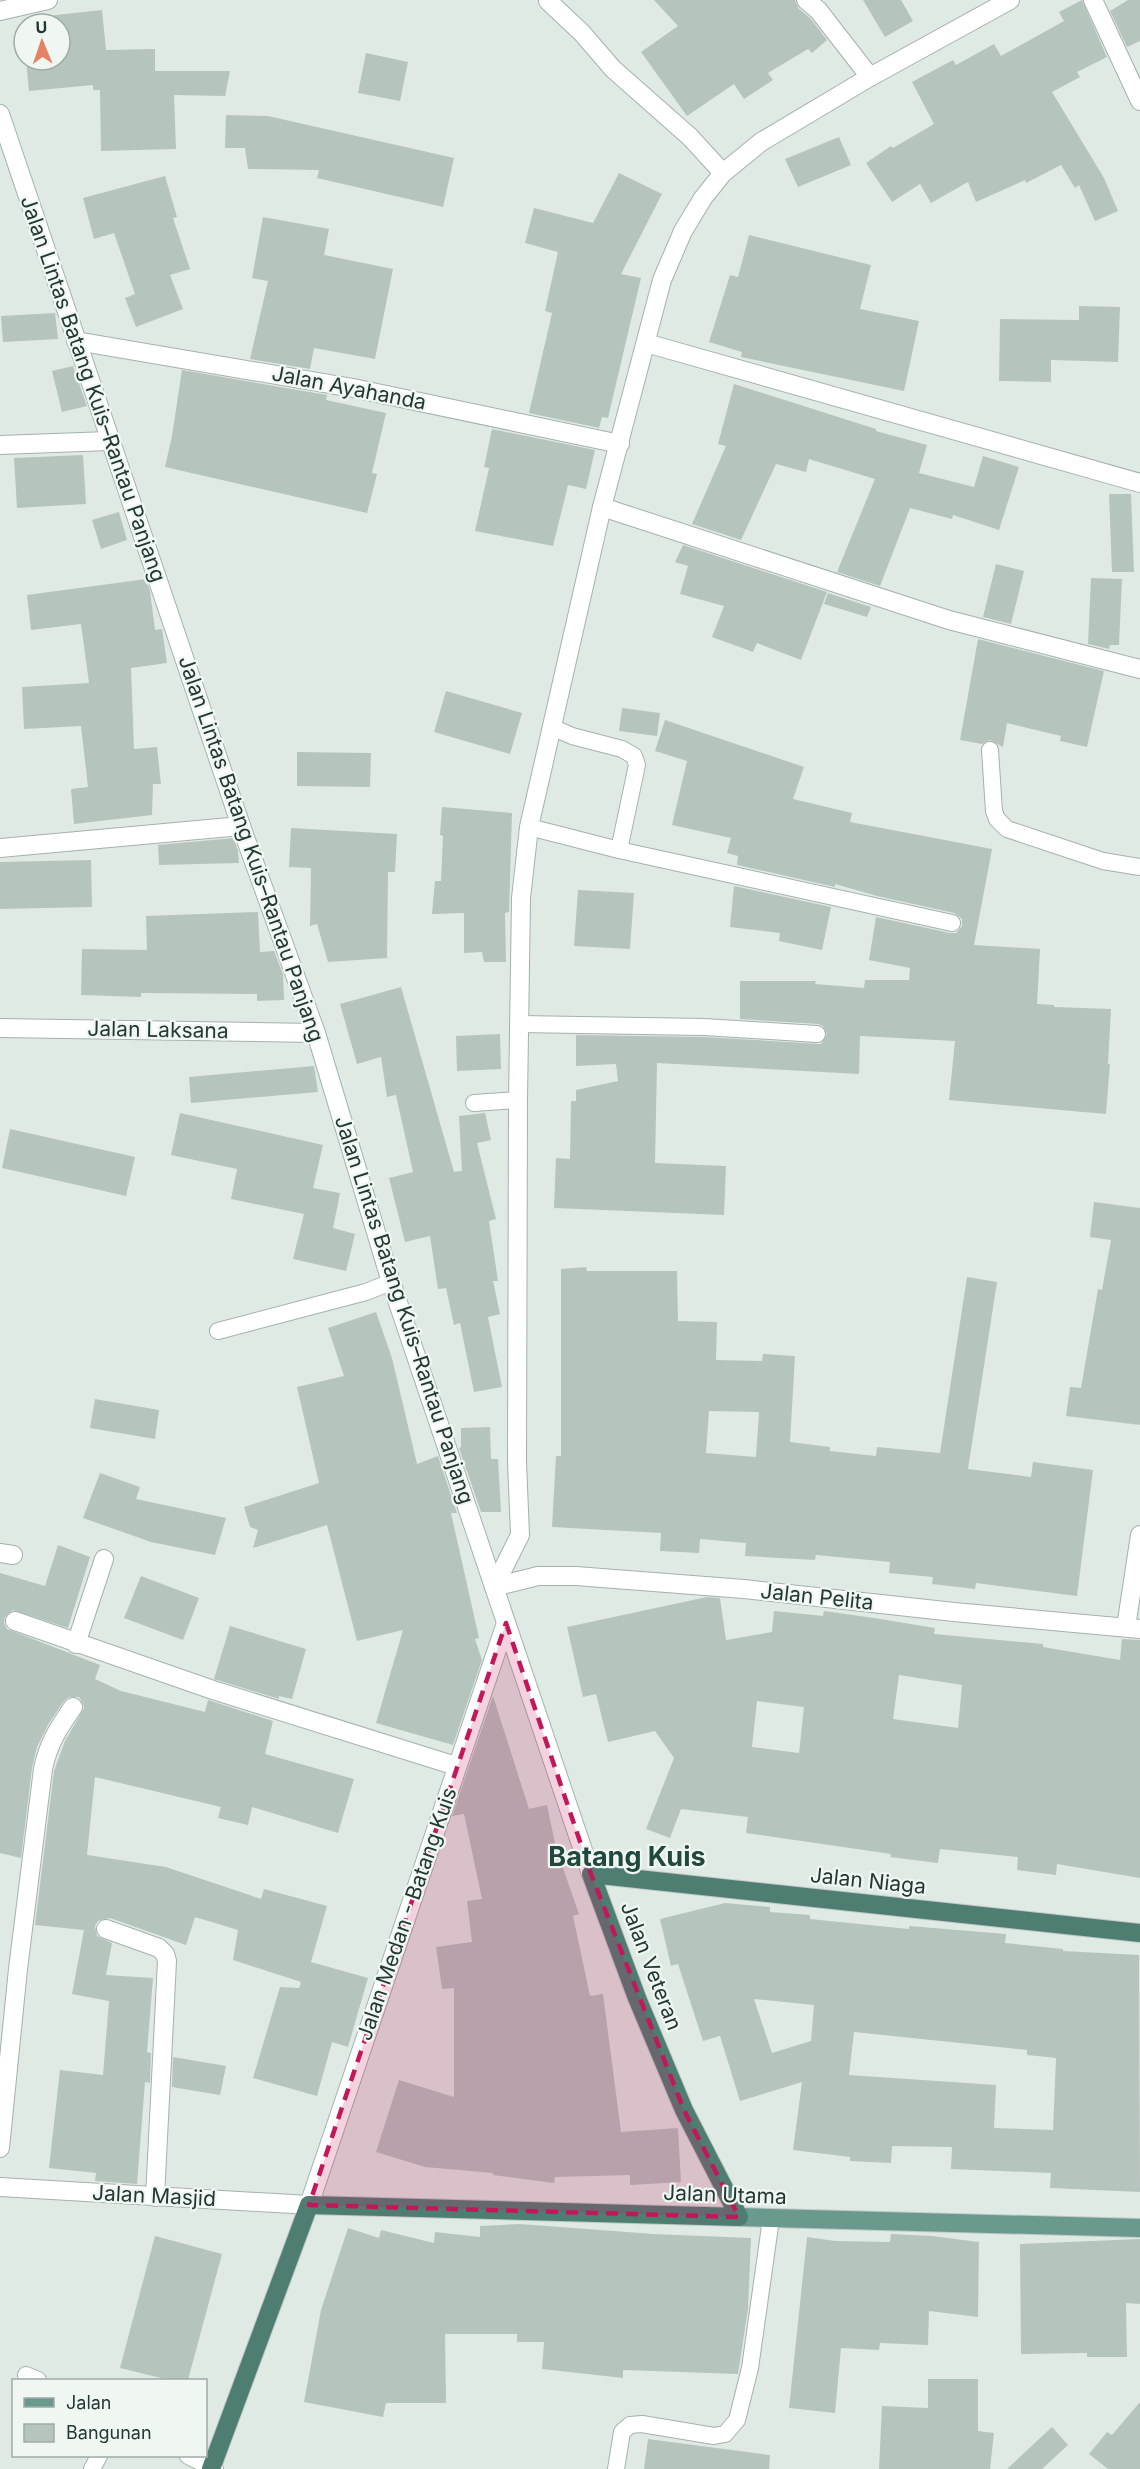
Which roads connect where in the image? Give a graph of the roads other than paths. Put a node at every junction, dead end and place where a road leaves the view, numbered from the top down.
1 (48, 0) edge
2 (806, 0) edge
3 (1010, 0) edge
4 (1093, 0) edge
5 (548, 1) edge
6 (0, 11) edge
7 (870, 77) junction
8 (1140, 101) edge
9 (0, 114) edge
10 (723, 173) junction
11 (76, 340) junction
12 (646, 343) junction
13 (110, 441) junction
14 (620, 444) junction
15 (0, 445) edge
16 (1140, 483) edge
17 (602, 507) junction
18 (1140, 669) edge
19 (554, 728) junction
20 (990, 750) dead end
21 (241, 826) junction
22 (530, 827) junction
23 (0, 848) edge
24 (619, 850) junction
25 (1140, 867) edge
26 (952, 923) dead end
27 (519, 1024) junction
28 (0, 1028) edge
29 (316, 1033) junction
30 (817, 1034) dead end
31 (518, 1100) junction
32 (474, 1103) dead end
33 (391, 1282) junction
34 (218, 1331) dead end
35 (1140, 1535) edge
36 (104, 1558) dead end
37 (494, 1587) junction
38 (15, 1621) dead end
39 (506, 1623) junction
40 (1133, 1628) edge
41 (76, 1644) junction
42 (73, 1707) dead end
43 (456, 1766) junction
44 (591, 1874) junction
45 (106, 1929) dead end
46 (1140, 1934) edge
47 (0, 2148) edge
48 (0, 2187) edge
49 (155, 2197) junction
50 (309, 2205) junction
51 (740, 2217) junction
52 (771, 2219) junction
53 (1140, 2228) edge
54 (190, 2457) edge
55 (213, 2468) edge
56 (616, 2469) edge

1 - 6 street
2 - 7 street
3 - 7 street
4 - 8 street
5 - 10 street
7 - 10 street
9 - 11 street, Jalan Lintas Batang Kuis–Rantau Panjang
10 - 12 street
11 - 13 street, Jalan Lintas Batang Kuis–Rantau Panjang
11 - 14 street, Jalan Ayahanda
12 - 14 street
12 - 16 street
13 - 15 street
13 - 21 street, Jalan Lintas Batang Kuis–Rantau Panjang
14 - 17 street
17 - 18 street
17 - 19 street
19 - 22 street
19 - 24 lane
20 - 25 lane
21 - 23 street
21 - 29 street, Jalan Lintas Batang Kuis–Rantau Panjang
22 - 24 lane
22 - 27 street
24 - 26 lane
27 - 30 lane
27 - 31 street
28 - 29 street, Jalan Laksana
29 - 33 street, Jalan Lintas Batang Kuis–Rantau Panjang
31 - 32 lane
31 - 37 street
33 - 34 lane
33 - 37 street, Jalan Lintas Batang Kuis–Rantau Panjang
35 - 40 street
36 - 41 street
37 - 39 street, Jalan Veteran
37 - 40 street, Jalan Pelita
38 - 41 street
39 - 43 street, Jalan Medan - Batang Kuis
39 - 44 street, Jalan Veteran
41 - 43 street
42 - 47 street
43 - 50 street, Jalan Medan - Batang Kuis
44 - 46 highway, Jalan Niaga
44 - 51 highway, Jalan Veteran
45 - 49 street
48 - 49 street, Jalan Masjid
49 - 50 street, Jalan Masjid
50 - 51 highway, Jalan Utama
50 - 55 highway
51 - 52 main road, Jalan Utama
52 - 53 main road, Jalan Utama
52 - 56 lane
54 - 55 lane

